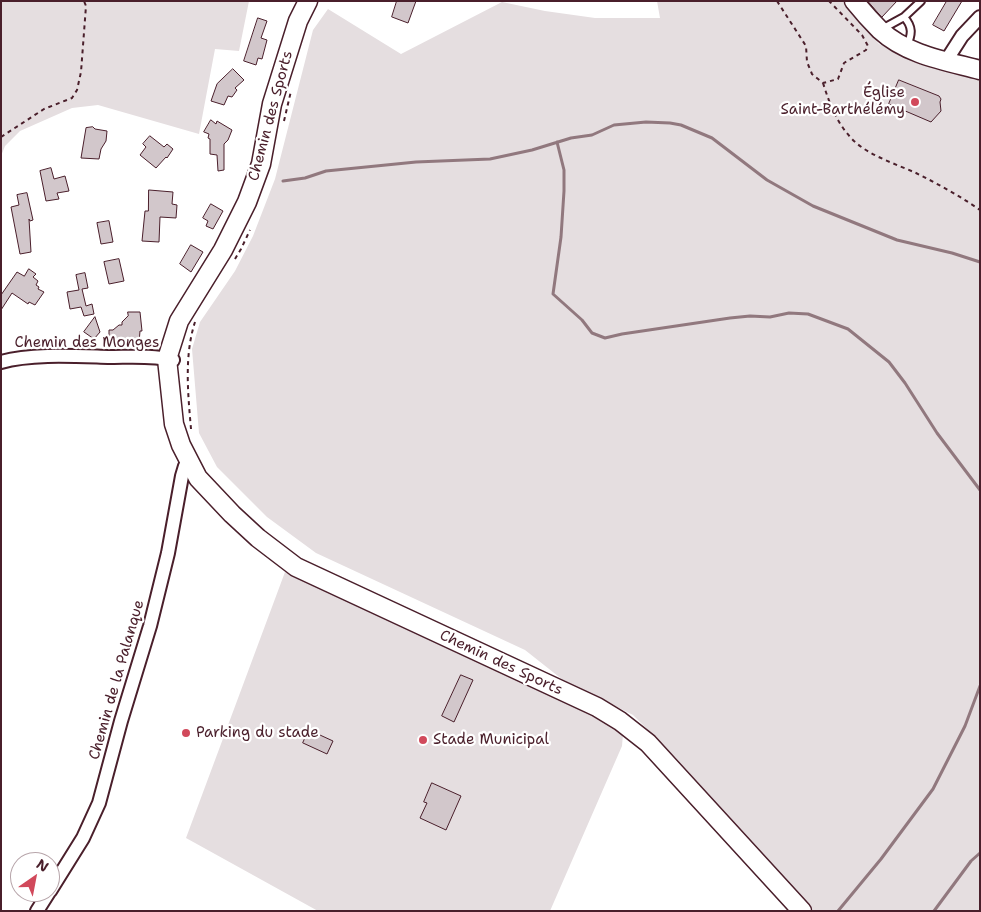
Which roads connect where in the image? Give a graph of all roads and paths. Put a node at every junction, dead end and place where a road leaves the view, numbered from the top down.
1 (84, 1) edge
2 (308, 1) edge
3 (777, 1) edge
4 (828, 1) edge
5 (854, 1) edge
6 (921, 1) edge
7 (904, 17) junction
8 (980, 17) edge
9 (881, 31) junction
10 (906, 47) junction
11 (946, 62) junction
12 (980, 70) edge
13 (823, 83) junction
14 (1, 136) edge
15 (980, 210) edge
16 (170, 359) junction
17 (1, 362) edge
18 (185, 466) dead end
19 (60, 876) edge
20 (802, 911) edge

1 - 14 path
2 - 16 street, Chemin des Sports
3 - 13 path
4 - 13 path
5 - 9 street
6 - 7 lane
7 - 9 lane
7 - 10 lane
8 - 11 street
9 - 10 street
10 - 11 street
11 - 12 street
13 - 15 path
16 - 17 street, Chemin des Monges
16 - 20 street, Chemin des Sports
18 - 19 street, Chemin de la Palanque

